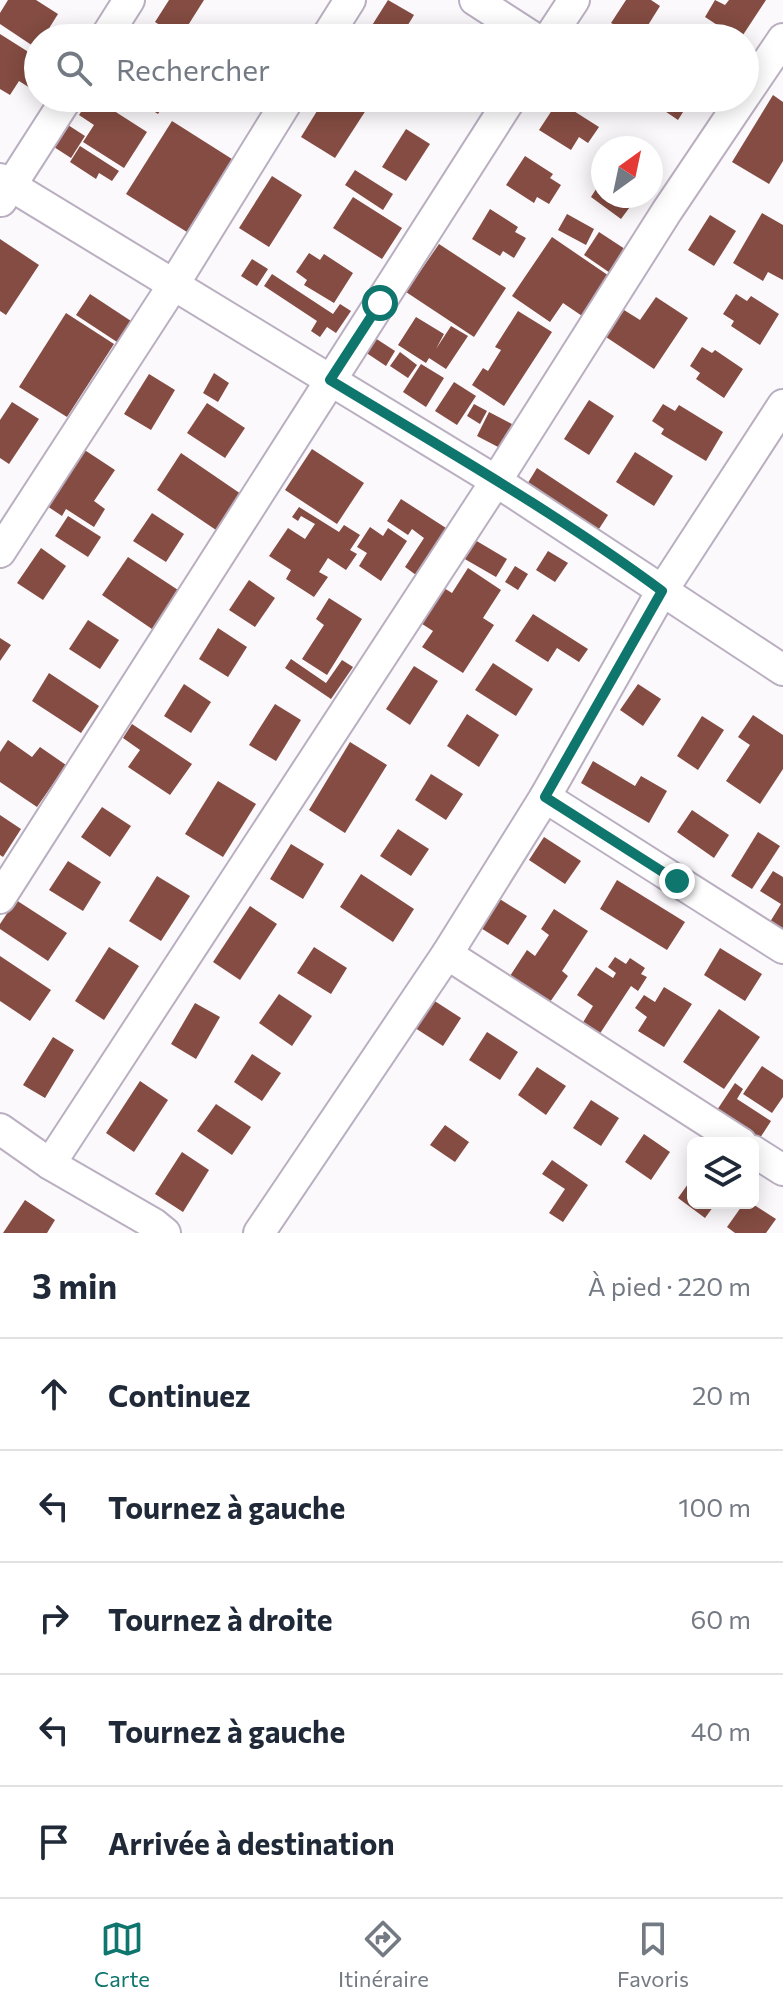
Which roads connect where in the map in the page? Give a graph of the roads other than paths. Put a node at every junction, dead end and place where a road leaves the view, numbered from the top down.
1 (129, 0) edge
2 (350, 0) edge
3 (475, 0) edge
4 (574, 0) edge
5 (114, 24) edge
6 (335, 24) edge
7 (512, 24) edge
8 (558, 24) edge
9 (783, 39) edge
10 (759, 75) edge
11 (57, 112) edge
12 (280, 112) edge
13 (502, 112) edge
14 (734, 112) edge
15 (4, 189) edge
16 (174, 284) junction
17 (330, 380) junction
18 (783, 405) edge
19 (496, 481) junction
20 (0, 552) edge
21 (662, 591) junction
22 (783, 670) edge
23 (545, 797) junction
24 (0, 898) edge
25 (783, 948) edge
26 (447, 954) junction
27 (0, 1129) edge
28 (732, 1137) edge
29 (759, 1155) edge
30 (50, 1164) junction
31 (783, 1170) edge
32 (165, 1233) edge
33 (259, 1233) edge

1 - 5 street
2 - 6 street
3 - 7 street
4 - 8 street
9 - 10 street
11 - 15 street
12 - 16 street
13 - 17 street
14 - 19 street
15 - 16 street
16 - 17 street
16 - 20 street
17 - 19 street
17 - 24 street
18 - 21 street
19 - 21 street
19 - 30 street
21 - 22 street
21 - 23 street
23 - 25 street
23 - 26 street
26 - 28 street
26 - 33 street
27 - 30 street
29 - 31 street
30 - 32 street

